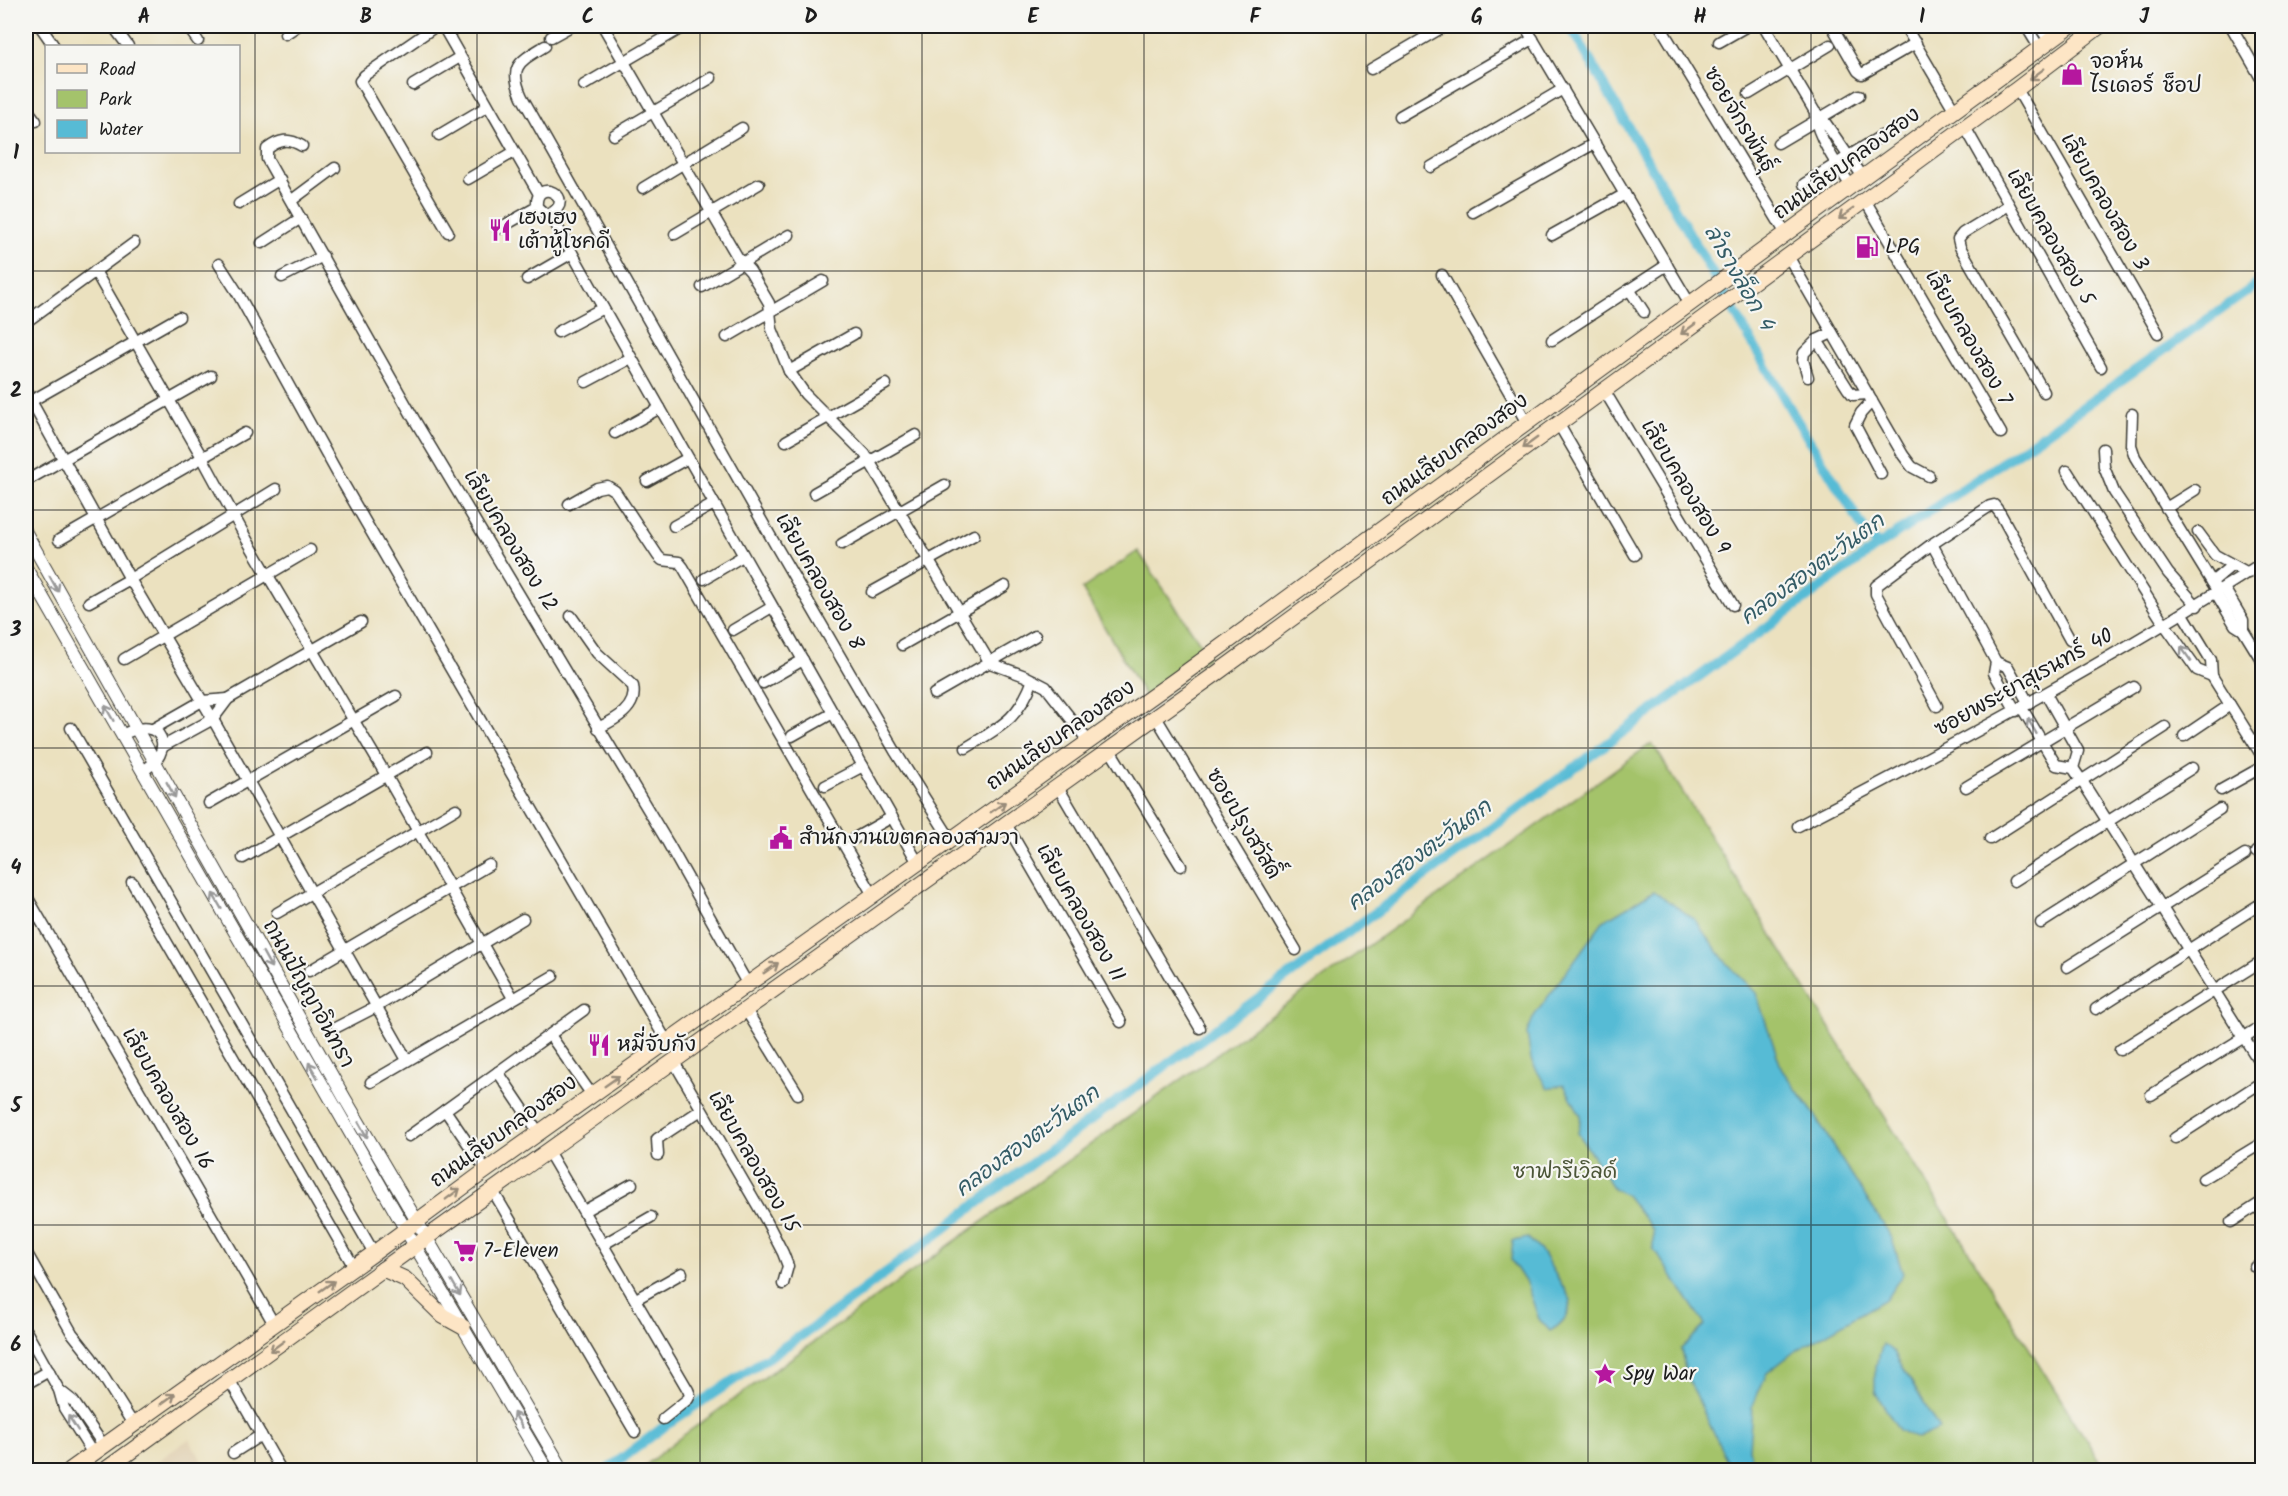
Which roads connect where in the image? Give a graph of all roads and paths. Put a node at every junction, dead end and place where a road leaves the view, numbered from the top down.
1 (39, 26) edge
2 (113, 26) edge
3 (187, 26) edge
4 (297, 26) edge
5 (436, 26) edge
6 (441, 26) edge
7 (571, 26) edge
8 (603, 26) edge
9 (1445, 26) edge
10 (1525, 26) edge
11 (1660, 26) edge
12 (1747, 26) edge
13 (1764, 26) edge
14 (1832, 26) edge
15 (1905, 26) edge
16 (2026, 26) edge
17 (2039, 26) edge
18 (2070, 26) edge
19 (2100, 26) edge
20 (2231, 26) edge
21 (680, 29) dead end
22 (285, 34) dead end
23 (1533, 39) junction
24 (198, 40) dead end
25 (1719, 42) dead end
26 (2049, 42) junction
27 (1916, 43) junction
28 (53, 45) edge
29 (127, 45) edge
30 (1830, 45) dead end
31 (2068, 50) junction
32 (460, 57) junction
33 (624, 61) junction
34 (1371, 69) dead end
35 (1790, 69) junction
36 (711, 78) dead end
37 (2262, 80) edge
38 (413, 85) dead end
39 (584, 85) dead end
40 (1563, 89) junction
41 (2017, 89) junction
42 (1749, 94) dead end
43 (1859, 95) dead end
44 (488, 106) junction
45 (26, 108) edge
46 (1955, 111) junction
47 (653, 112) junction
48 (1400, 116) dead end
49 (1818, 117) junction
50 (36, 121) dead end
51 (1965, 127) junction
52 (742, 128) dead end
53 (439, 135) dead end
54 (614, 135) dead end
55 (1881, 136) dead end
56 (1595, 143) junction
57 (1778, 144) dead end
58 (302, 146) dead end
59 (514, 152) junction
60 (1849, 156) junction
61 (684, 164) junction
62 (1837, 164) junction
63 (1431, 167) dead end
64 (335, 168) dead end
65 (280, 179) junction
66 (468, 179) dead end
67 (1857, 182) junction
68 (759, 184) dead end
69 (1804, 184) dead end
70 (643, 188) dead end
71 (539, 194) junction
72 (1625, 194) junction
73 (292, 200) junction
74 (1865, 200) junction
75 (239, 204) dead end
76 (2009, 205) junction
77 (537, 207) junction
78 (711, 212) junction
79 (1473, 212) dead end
80 (550, 214) junction
81 (301, 218) junction
82 (498, 230) dead end
83 (448, 232) dead end
84 (675, 234) dead end
85 (1786, 234) junction
86 (789, 235) dead end
87 (1552, 235) dead end
88 (134, 243) dead end
89 (262, 243) dead end
90 (572, 253) junction
91 (323, 256) junction
92 (1788, 256) junction
93 (219, 264) dead end
94 (743, 264) junction
95 (1667, 265) junction
96 (95, 271) junction
97 (1442, 276) dead end
98 (282, 277) dead end
99 (527, 279) dead end
100 (823, 281) dead end
101 (702, 286) dead end
102 (1629, 290) junction
103 (1690, 304) junction
104 (603, 308) junction
105 (771, 312) junction
106 (1644, 312) dead end
107 (179, 317) dead end
108 (26, 322) edge
109 (558, 332) dead end
110 (1832, 333) junction
111 (2158, 333) dead end
112 (854, 334) dead end
113 (727, 337) dead end
114 (1552, 340) dead end
115 (1817, 340) junction
116 (136, 342) junction
117 (631, 358) junction
118 (2101, 367) dead end
119 (789, 371) junction
120 (211, 375) dead end
121 (1808, 377) dead end
122 (586, 382) dead end
123 (886, 384) dead end
124 (1604, 390) junction
125 (2044, 392) dead end
126 (1870, 398) junction
127 (27, 399) edge
128 (169, 400) junction
129 (660, 408) junction
130 (2133, 414) dead end
131 (827, 417) junction
132 (1527, 423) junction
133 (1558, 423) junction
134 (245, 433) dead end
135 (615, 433) dead end
136 (2001, 433) dead end
137 (916, 435) dead end
138 (786, 441) dead end
139 (2103, 449) dead end
140 (688, 458) junction
141 (63, 459) junction
142 (203, 459) junction
143 (870, 462) junction
144 (2067, 471) dead end
145 (1881, 474) dead end
146 (1929, 476) dead end
147 (26, 481) edge
148 (647, 481) dead end
149 (945, 484) dead end
150 (276, 489) dead end
151 (2195, 490) dead end
152 (814, 493) dead end
153 (569, 504) dead end
154 (714, 504) junction
155 (2166, 508) junction
156 (899, 511) junction
157 (233, 514) junction
158 (97, 520) junction
159 (674, 526) dead end
160 (2198, 532) dead end
161 (26, 533) edge
162 (974, 535) dead end
163 (59, 540) dead end
164 (842, 544) dead end
165 (1932, 544) junction
166 (310, 550) dead end
167 (1635, 555) dead end
168 (744, 556) junction
169 (929, 561) junction
170 (2262, 563) edge
171 (2231, 566) junction
172 (26, 568) edge
173 (2248, 573) junction
174 (268, 575) junction
175 (130, 579) junction
176 (704, 579) dead end
177 (1005, 586) dead end
178 (2218, 589) junction
179 (872, 592) dead end
180 (89, 602) dead end
181 (1732, 604) dead end
182 (2197, 606) junction
183 (772, 607) junction
184 (959, 612) junction
185 (2183, 615) junction
186 (572, 616) dead end
187 (361, 622) dead end
188 (2165, 625) junction
189 (733, 630) dead end
190 (1035, 636) dead end
191 (164, 637) junction
192 (2070, 640) dead end
193 (902, 645) dead end
194 (312, 649) junction
195 (124, 659) dead end
196 (803, 660) junction
197 (2262, 661) edge
198 (990, 663) junction
199 (2212, 676) junction
200 (1033, 680) junction
201 (763, 683) dead end
202 (2134, 687) dead end
203 (934, 694) dead end
204 (2046, 694) junction
205 (396, 696) dead end
206 (228, 699) junction
207 (202, 701) junction
208 (2230, 705) junction
209 (1937, 706) dead end
210 (2022, 708) junction
211 (832, 713) junction
212 (1156, 717) junction
213 (213, 719) junction
214 (354, 721) junction
215 (2165, 727) dead end
216 (70, 728) dead end
217 (135, 728) junction
218 (598, 728) junction
219 (153, 729) junction
220 (2066, 729) junction
221 (122, 735) junction
222 (792, 736) dead end
223 (2184, 736) dead end
224 (1089, 742) junction
225 (2042, 743) junction
226 (162, 747) junction
227 (966, 748) dead end
228 (1110, 750) junction
229 (427, 752) dead end
230 (2262, 756) edge
231 (156, 764) junction
232 (863, 766) junction
233 (2262, 767) edge
234 (2073, 768) junction
235 (2192, 768) dead end
236 (142, 771) junction
237 (386, 776) junction
238 (248, 781) junction
239 (2082, 781) junction
240 (825, 786) dead end
241 (1058, 787) junction
242 (1966, 787) dead end
243 (2221, 790) dead end
244 (209, 803) dead end
245 (456, 809) dead end
246 (2220, 809) dead end
247 (892, 817) junction
248 (2109, 822) junction
249 (1006, 824) junction
250 (1798, 826) dead end
251 (418, 832) junction
252 (280, 838) junction
253 (855, 838) dead end
254 (1990, 839) dead end
255 (951, 840) junction
256 (2245, 855) dead end
257 (243, 858) dead end
258 (918, 863) junction
259 (2135, 864) junction
260 (489, 865) dead end
261 (1181, 866) dead end
262 (2014, 881) dead end
263 (132, 882) dead end
264 (451, 888) junction
265 (312, 894) junction
266 (26, 895) edge
267 (873, 895) junction
268 (2262, 903) edge
269 (2163, 908) junction
270 (277, 914) dead end
271 (523, 920) dead end
272 (2041, 923) dead end
273 (482, 943) junction
274 (2189, 949) junction
275 (344, 950) junction
276 (1296, 950) dead end
277 (2262, 961) edge
278 (2067, 967) dead end
279 (309, 971) dead end
280 (553, 976) dead end
281 (748, 985) junction
282 (2216, 990) junction
283 (513, 998) junction
284 (376, 1006) junction
285 (2096, 1009) dead end
286 (584, 1010) dead end
287 (746, 1010) junction
288 (1121, 1022) dead end
289 (690, 1026) junction
290 (2262, 1026) edge
291 (336, 1027) dead end
292 (1200, 1028) dead end
293 (550, 1035) junction
294 (2245, 1037) junction
295 (668, 1042) junction
296 (702, 1042) junction
297 (2120, 1050) dead end
298 (407, 1060) junction
299 (674, 1062) junction
300 (2262, 1066) edge
301 (498, 1072) junction
302 (371, 1082) dead end
303 (2262, 1082) edge
304 (798, 1094) dead end
305 (592, 1095) junction
306 (2151, 1095) dead end
307 (445, 1110) junction
308 (701, 1110) junction
309 (539, 1133) junction
310 (409, 1136) dead end
311 (2175, 1138) dead end
312 (2262, 1143) edge
313 (548, 1151) junction
314 (658, 1155) dead end
315 (486, 1170) junction
316 (2203, 1179) dead end
317 (632, 1184) dead end
318 (493, 1191) junction
319 (2262, 1202) edge
320 (584, 1211) junction
321 (651, 1217) dead end
322 (2231, 1222) dead end
323 (411, 1225) junction
324 (421, 1242) junction
325 (604, 1244) junction
326 (26, 1252) edge
327 (374, 1253) junction
328 (354, 1267) junction
329 (383, 1269) junction
330 (682, 1273) dead end
331 (783, 1284) dead end
332 (636, 1299) junction
333 (274, 1324) junction
334 (463, 1327) junction
335 (26, 1331) edge
336 (49, 1371) junction
337 (230, 1381) junction
338 (26, 1384) edge
339 (663, 1419) dead end
340 (133, 1425) junction
341 (635, 1432) dead end
342 (261, 1435) junction
343 (99, 1450) junction
344 (233, 1452) dead end
345 (112, 1468) edge
346 (70, 1470) edge
347 (281, 1470) edge
348 (547, 1470) edge
349 (562, 1470) edge

1 - 28 street
2 - 29 street
3 - 24 street
4 - 22 street
5 - 83 street
6 - 32 street
7 - 255 street, เลียบคลองสอง 8
8 - 33 street
9 - 34 street
10 - 23 street
11 - 85 street, ซอยจักรพันธุ์
12 - 25 street
13 - 35 street
14 - 27 street
15 - 27 street
16 - 26 street
17 - 26 street
18 - 26 main road, ถนนเลียบคลองสอง
19 - 31 main road, ถนนเลียบคลองสอง
20 - 37 street
21 - 33 street
23 - 40 street
23 - 48 street
26 - 31 main road
26 - 46 main road, ถนนเลียบคลองสอง
27 - 46 street
30 - 35 street
31 -> 41 main road, ถนนเลียบคลองสอง
32 - 38 street
32 - 44 street
33 - 39 street
33 - 47 street
35 - 42 street
35 - 49 street
36 - 47 street
40 - 56 street
40 - 63 street
41 - 51 main road, ถนนเลียบคลองสอง
41 - 111 street, เลียบคลองสอง 3
43 - 49 street
44 - 53 street
44 - 59 street
45 - 50 street
46 - 67 main road, ถนนเลียบคลองสอง
47 - 54 street
47 - 61 street
49 - 57 street
49 - 60 street
49 - 62 street
51 - 74 main road, ถนนเลียบคลองสอง
51 - 76 street, เลียบคลองสอง 5
52 - 61 street
55 - 60 street
56 - 72 street
56 - 79 street
58 - 65 street, เลียบคลองสอง 12
59 - 66 street
59 - 71 street
60 - 62 street
60 - 67 street
61 - 70 street
61 - 78 street
62 - 67 street
62 - 69 street
64 - 73 street
65 - 73 street, เลียบคลองสอง 12
65 - 75 street
67 - 85 main road, ถนนเลียบคลองสอง
68 - 78 street
71 - 77 street
71 - 80 street
72 - 87 street
72 - 95 street
73 - 81 street, เลียบคลองสอง 12
74 -> 92 main road, ถนนเลียบคลองสอง
74 - 136 street, เลียบคลองสอง 7
76 - 118 street, เลียบคลองสอง 5
76 - 125 street
77 - 80 street
77 - 82 street
78 - 84 street
78 - 94 street
80 - 90 street
81 - 89 street
81 - 91 street, เลียบคลองสอง 12
85 - 103 main road, ถนนเลียบคลองสอง
86 - 94 street
88 - 96 street
90 - 99 street
90 - 104 street
91 - 98 street
91 - 218 street, เลียบคลองสอง 12
92 - 110 street
92 -> 124 main road, ถนนเลียบคลองสอง
93 - 295 street
94 - 101 street
94 - 105 street
95 - 102 street
95 - 103 street
96 - 108 street
96 - 116 street
97 - 132 street
100 - 105 street
102 - 106 street
102 - 114 street
103 - 132 main road, ถนนเลียบคลองสอง
104 - 109 street
104 - 117 street
105 - 113 street
105 - 119 street
107 - 116 street
110 - 115 street
110 - 126 street
112 - 119 street
115 - 121 street
115 - 126 street
116 - 127 street
116 - 128 street
117 - 122 street
117 - 129 street
119 - 131 street
120 - 128 street
123 - 131 street
124 - 133 main road, ถนนเลียบคลองสอง
124 - 181 street, เลียบคลองสอง 9
126 - 145 street
126 - 146 street
127 - 141 street
128 - 141 street
128 - 142 street
129 - 135 street
129 - 140 street
130 - 155 street
131 - 138 street
131 - 143 street
132 - 224 main road, ถนนเลียบคลองสอง
133 - 167 street
133 -> 212 main road, ถนนเลียบคลองสอง
134 - 142 street
137 - 143 street
139 - 182 street
140 - 148 street
140 - 154 street
141 - 147 street
141 - 158 street
142 - 157 street
142 - 158 street
143 - 152 street
143 - 156 street
144 - 188 street
149 - 156 street
150 - 157 street
151 - 155 street
153 - 267 street
154 - 159 street
154 - 168 street
155 - 178 street
156 - 164 street
156 - 169 street
157 - 174 street
157 - 175 street
158 - 163 street
158 - 175 street
160 - 171 street
161 -> 217 street, ถนนปัญญาอินทรา
162 - 169 street
165 - 192 street
165 - 209 street
165 - 210 street
166 - 174 street
168 - 176 street
168 - 183 street
169 - 179 street
169 - 184 street
170 - 173 street, ซอยพระยาสุเรนทร์ 40
171 - 173 street
171 - 178 street
221 -> 172 street, ถนนปัญญาอินทรา
173 - 178 street, ซอยพระยาสุเรนทร์ 40
174 - 191 street
174 - 194 street
175 - 180 street
175 - 191 street
177 - 184 street
178 - 182 street, ซอยพระยาสุเรนทร์ 40
178 - 197 street
182 - 185 street, ซอยพระยาสุเรนทร์ 40
183 - 189 street
183 - 196 street
184 - 193 street
184 - 198 street
185 - 188 street, ซอยพระยาสุเรนทร์ 40
185 - 199 street
186 - 218 street
187 - 194 street
199 -> 188 street
188 - 204 street, ซอยพระยาสุเรนทร์ 40
190 - 198 street
191 - 195 street
191 - 207 street
194 - 206 street
194 - 214 street
196 - 201 street
196 - 211 street
198 - 200 street
198 - 203 street
199 - 208 street
200 - 224 street
200 - 227 street
202 - 220 street
204 - 210 street, ซอยพระยาสุเรนทร์ 40
204 - 220 street
205 - 214 street
206 - 207 street
206 - 213 street
207 - 213 street
207 - 219 street
208 - 223 street
208 - 230 street
225 -> 210 street
210 - 250 street, ซอยพระยาสุเรนทร์ 40
211 - 222 street
211 - 232 street
212 - 228 main road, ถนนเลียบคลองสอง
212 - 276 street, ซอยปรุงสวัสดิ์
213 - 226 street
213 - 238 street
214 - 237 street
214 - 238 street
215 - 239 street
216 - 327 street
217 - 219 street
217 - 221 street
217 - 231 street, ถนนปัญญาอินทรา
218 - 281 street, เลียบคลองสอง 12
219 - 226 street
220 - 225 street
220 - 234 street
221 - 236 street, ถนนปัญญาอินทรา
255 -> 224 main road, ถนนเลียบคลองสอง
225 - 234 street
225 - 242 street
226 - 231 street
228 - 241 main road, ถนนเลียบคลองสอง
228 - 261 street
229 - 237 street
231 - 236 street
231 -> 323 street, ถนนปัญญาอินทรา
232 - 240 street
232 - 247 street
233 - 243 street
234 - 239 street
235 - 248 street
323 -> 236 street, ถนนปัญญาอินทรา
237 - 251 street
237 - 252 street
238 - 244 street
238 - 252 street
239 - 248 street
239 - 254 street
241 - 249 main road, ถนนเลียบคลองสอง
241 - 292 street
245 - 251 street
246 - 259 street
247 - 253 street
247 - 258 street
248 - 259 street
248 - 262 street
249 - 287 main road, ถนนเลียบคลองสอง
249 - 288 street, เลียบคลองสอง 11
251 - 264 street
251 - 265 street
252 - 257 street
252 - 265 street
255 - 258 main road, ถนนเลียบคลองสอง
256 - 269 street
258 - 267 main road, ถนนเลียบคลองสอง
259 - 269 street
259 - 272 street
260 - 264 street
263 - 328 street
264 - 273 street
264 - 275 street
265 - 270 street
265 - 275 street
266 - 333 street, เลียบคลองสอง 16
281 -> 267 main road, ถนนเลียบคลองสอง
268 - 274 street
269 - 274 street
269 - 278 street
271 - 273 street
273 - 283 street
273 - 284 street
274 - 282 street
274 - 285 street
275 - 279 street
275 - 284 street
277 - 282 street
280 - 283 street
281 - 289 main road, ถนนเลียบคลองสอง
282 - 294 street
282 - 297 street
283 - 298 street
284 - 291 street
284 - 298 street
286 - 293 street
287 - 296 main road, ถนนเลียบคลองสอง
287 - 304 street
289 - 295 main road, ถนนเลียบคลองสอง
289 - 296 main road
290 - 294 street
293 - 301 street
293 - 305 street
294 - 300 street
294 - 306 street
305 -> 295 main road, ถนนเลียบคลองสอง
296 - 299 main road, ถนนเลียบคลองสอง
298 - 302 street
299 - 308 street, เลียบคลองสอง 15
299 - 313 main road, ถนนเลียบคลองสอง
301 - 307 street
301 - 309 street
303 - 311 street
305 - 309 main road, ถนนเลียบคลองสอง
307 - 310 street
307 - 315 street
308 - 314 street
308 - 331 street, เลียบคลองสอง 15
309 - 315 main road, ถนนเลียบคลองสอง
312 - 316 street
313 - 318 main road, ถนนเลียบคลองสอง
313 - 320 street
323 -> 315 main road, ถนนเลียบคลองสอง
317 - 320 street
318 - 324 main road, ถนนเลียบคลองสอง
318 - 341 street
319 - 322 street
320 - 325 street
321 - 325 street
323 - 324 street, ถนนปัญญาอินทรา
323 - 327 main road, ถนนเลียบคลองสอง
324 - 329 main road, ถนนเลียบคลองสอง
324 - 334 street, ถนนปัญญาอินทรา
324 -> 349 street, ถนนปัญญาอินทรา
325 - 332 street
326 - 340 street
327 - 328 main road, ถนนเลียบคลองสอง
333 -> 328 main road, ถนนเลียบคลองสอง
329 - 334 main road
329 -> 337 main road, ถนนเลียบคลองสอง
330 - 332 street
332 - 339 street
340 -> 333 main road, ถนนเลียบคลองสอง
348 -> 334 street, ถนนปัญญาอินทรา
335 - 336 street
336 - 338 street
336 - 343 street
337 - 342 street
337 - 345 main road, ถนนเลียบคลองสอง
340 - 343 main road, ถนนเลียบคลองสอง
342 - 344 street
342 - 347 street
343 - 346 main road, ถนนเลียบคลองสอง

